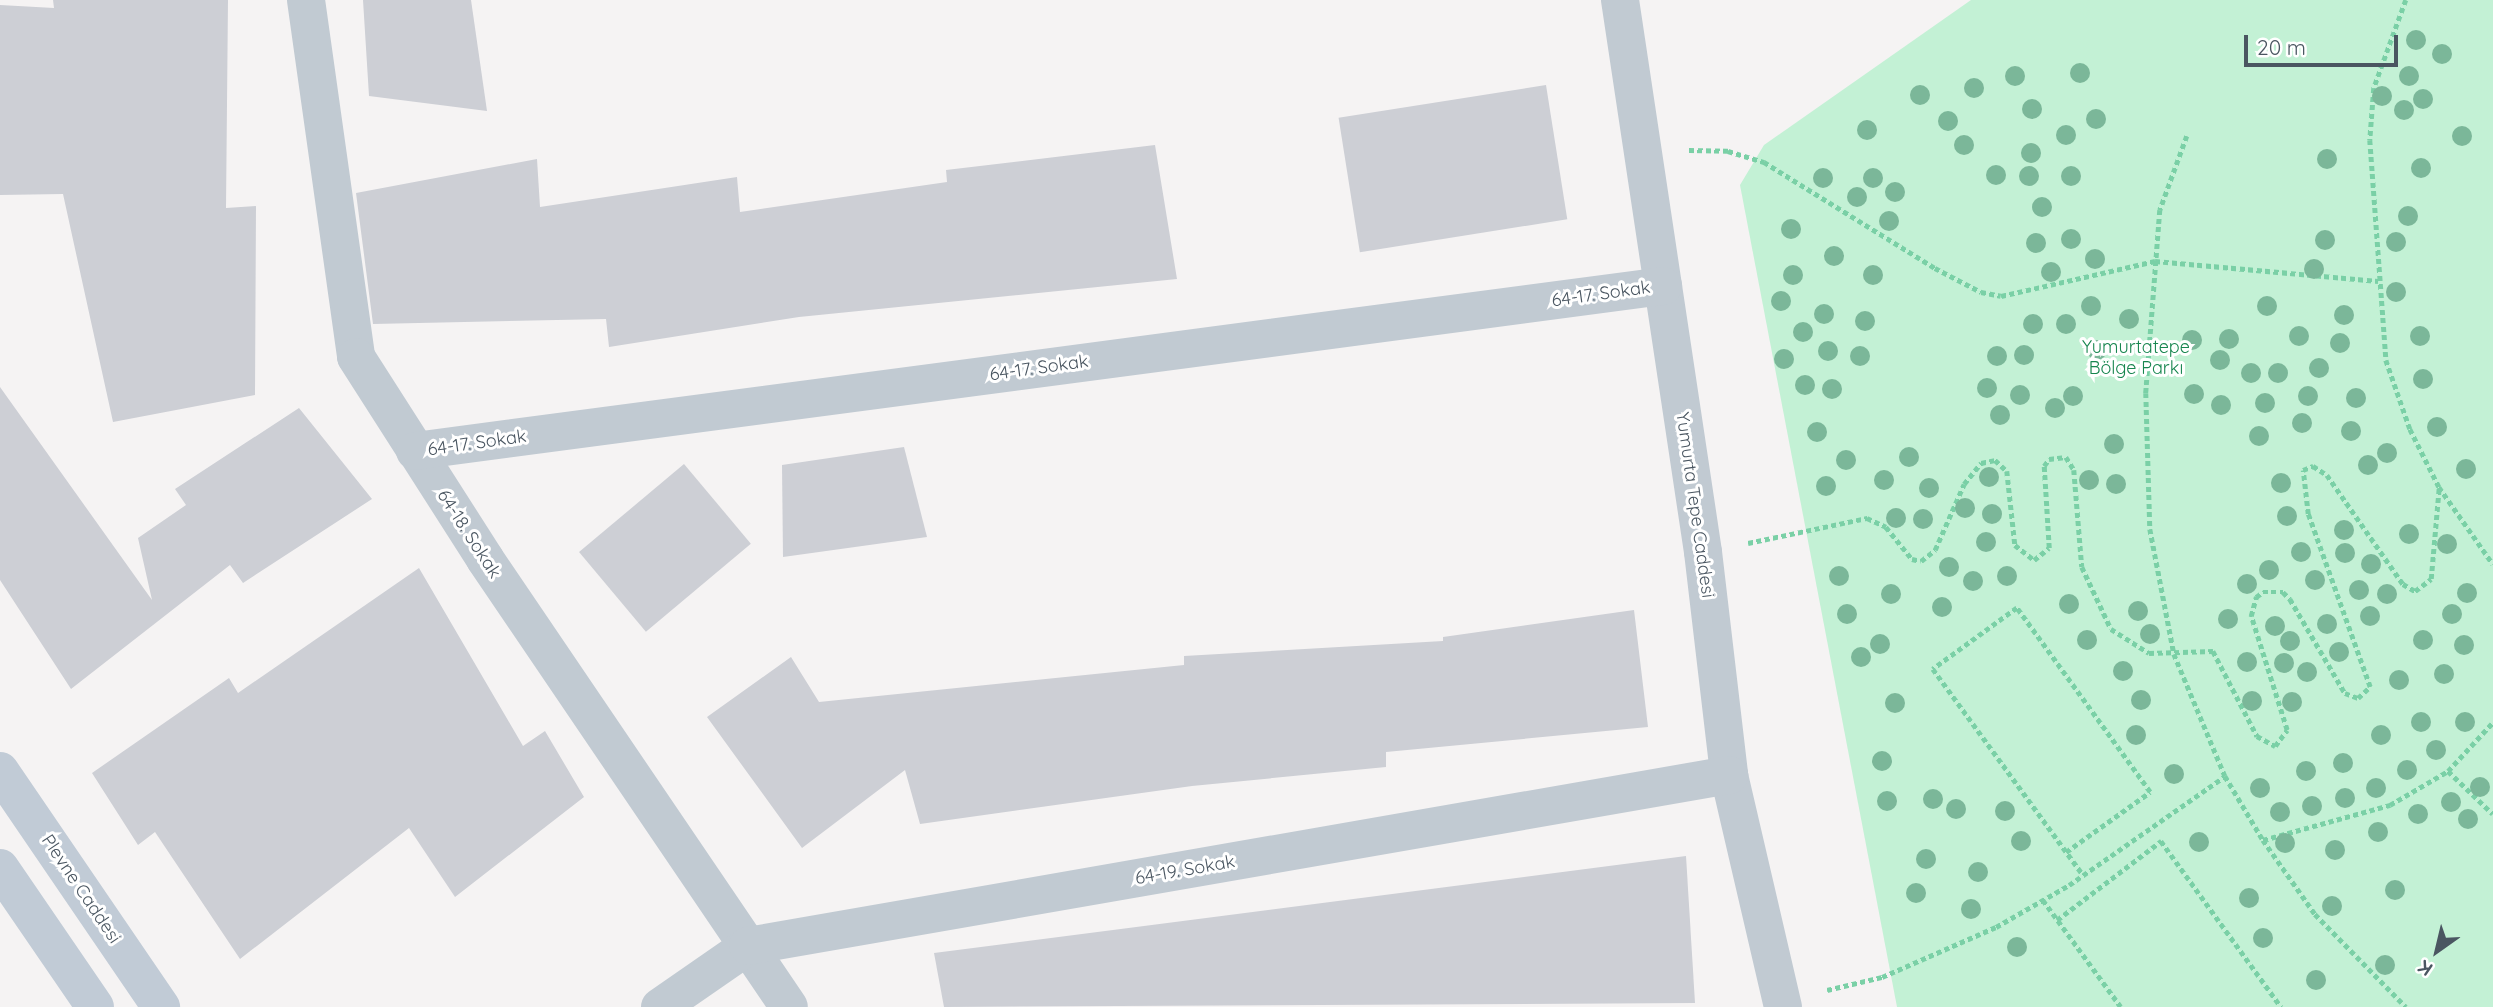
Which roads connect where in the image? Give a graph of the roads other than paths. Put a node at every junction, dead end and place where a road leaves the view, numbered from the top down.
1 (306, 0) edge
2 (1620, 0) edge
3 (1663, 286) junction
4 (415, 451) junction
5 (0, 771) edge
6 (1729, 775) junction
7 (0, 868) edge
8 (748, 946) junction
9 (1782, 1004) edge
10 (95, 1007) edge
11 (161, 1007) edge
12 (660, 1007) edge
13 (789, 1007) edge

1 - 4 street, 64-18. Sokak
2 - 3 street, Yumurta Tepe Caddesi
3 - 4 street, 64-17. Sokak
3 - 6 street, Yumurta Tepe Caddesi
4 - 8 street, 64-18. Sokak
5 - 11 street, Plevne Caddesi
6 - 8 street, 64-19. Sokak
6 - 9 street, Yumurta Tepe Caddesi
7 - 10 street
8 - 12 street, 64-19. Sokak
8 - 13 street, 64-18. Sokak

